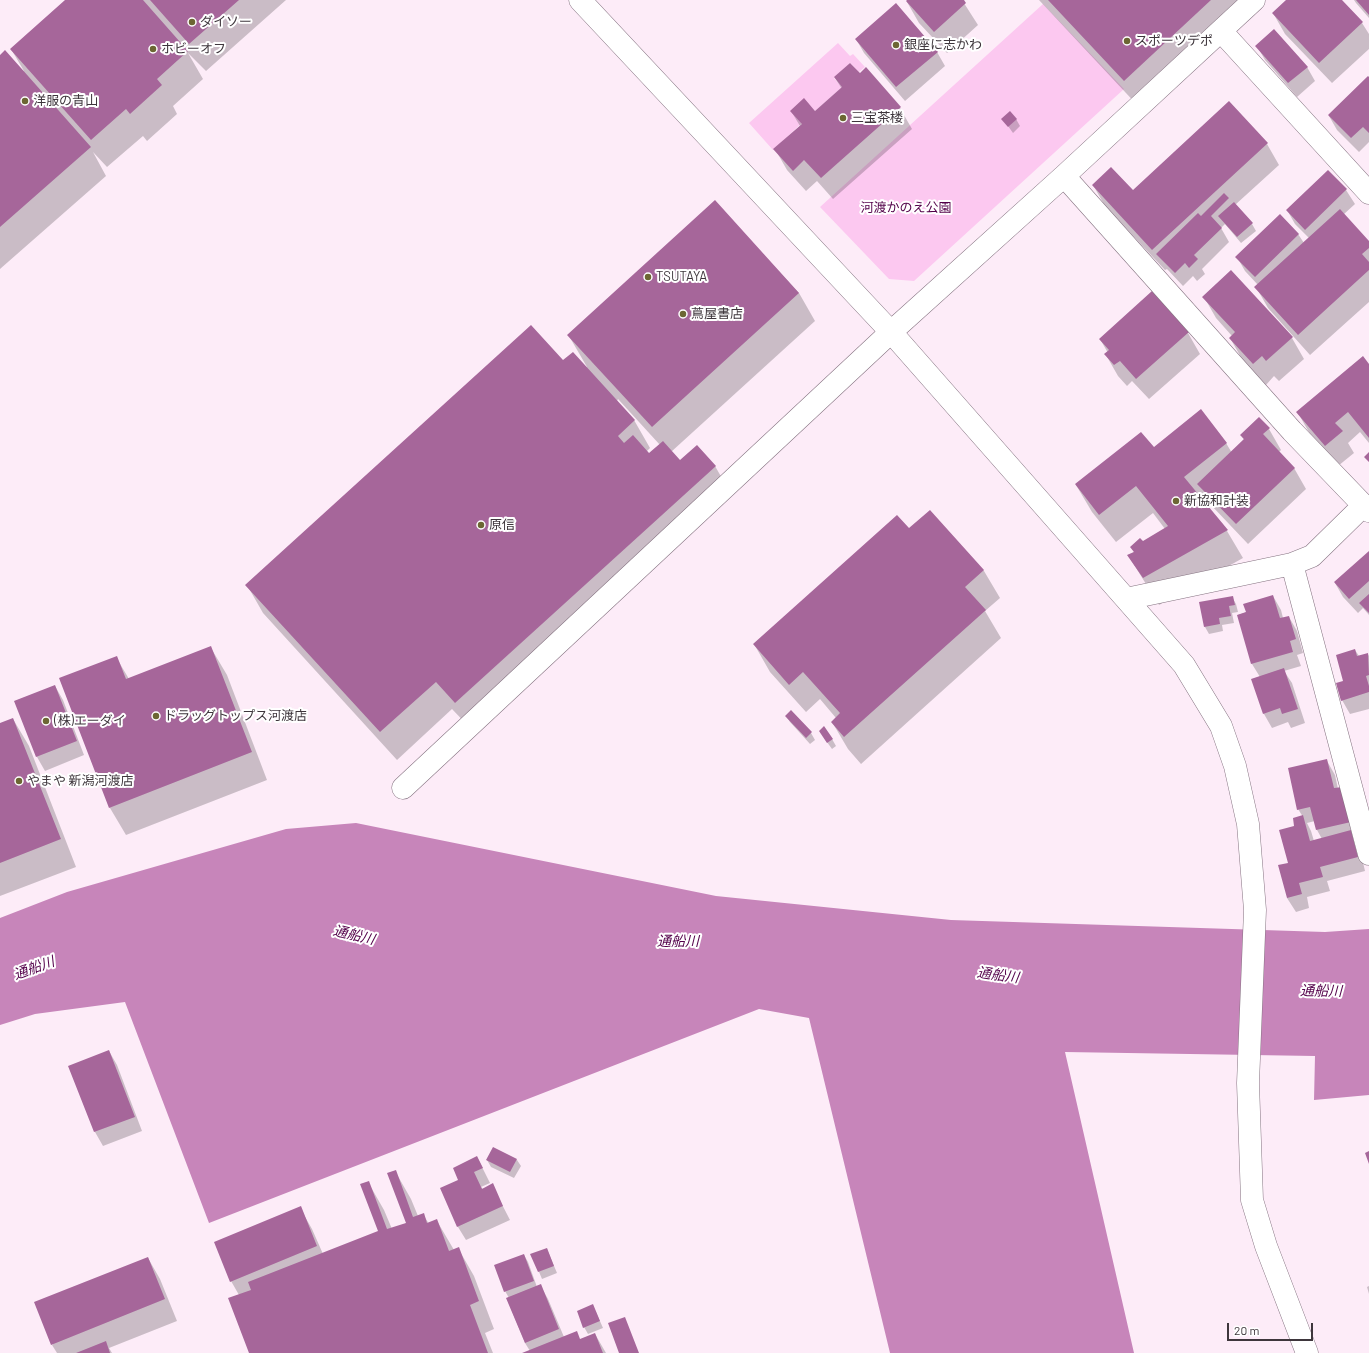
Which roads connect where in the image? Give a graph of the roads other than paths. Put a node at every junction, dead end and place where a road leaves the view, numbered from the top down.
1 (580, 0) edge
2 (1254, 0) edge
3 (1221, 31) junction
4 (1064, 176) junction
5 (1369, 193) edge
6 (892, 332) junction
7 (1366, 508) edge
8 (1292, 564) junction
9 (1126, 599) junction
10 (403, 788) dead end
11 (1369, 854) edge
12 (1307, 1353) edge

1 - 6 street
2 - 3 street
3 - 4 street
3 - 5 street
4 - 6 street
4 - 7 street
6 - 9 street
6 - 10 street
7 - 8 street
8 - 9 street
8 - 11 street
9 - 12 street

